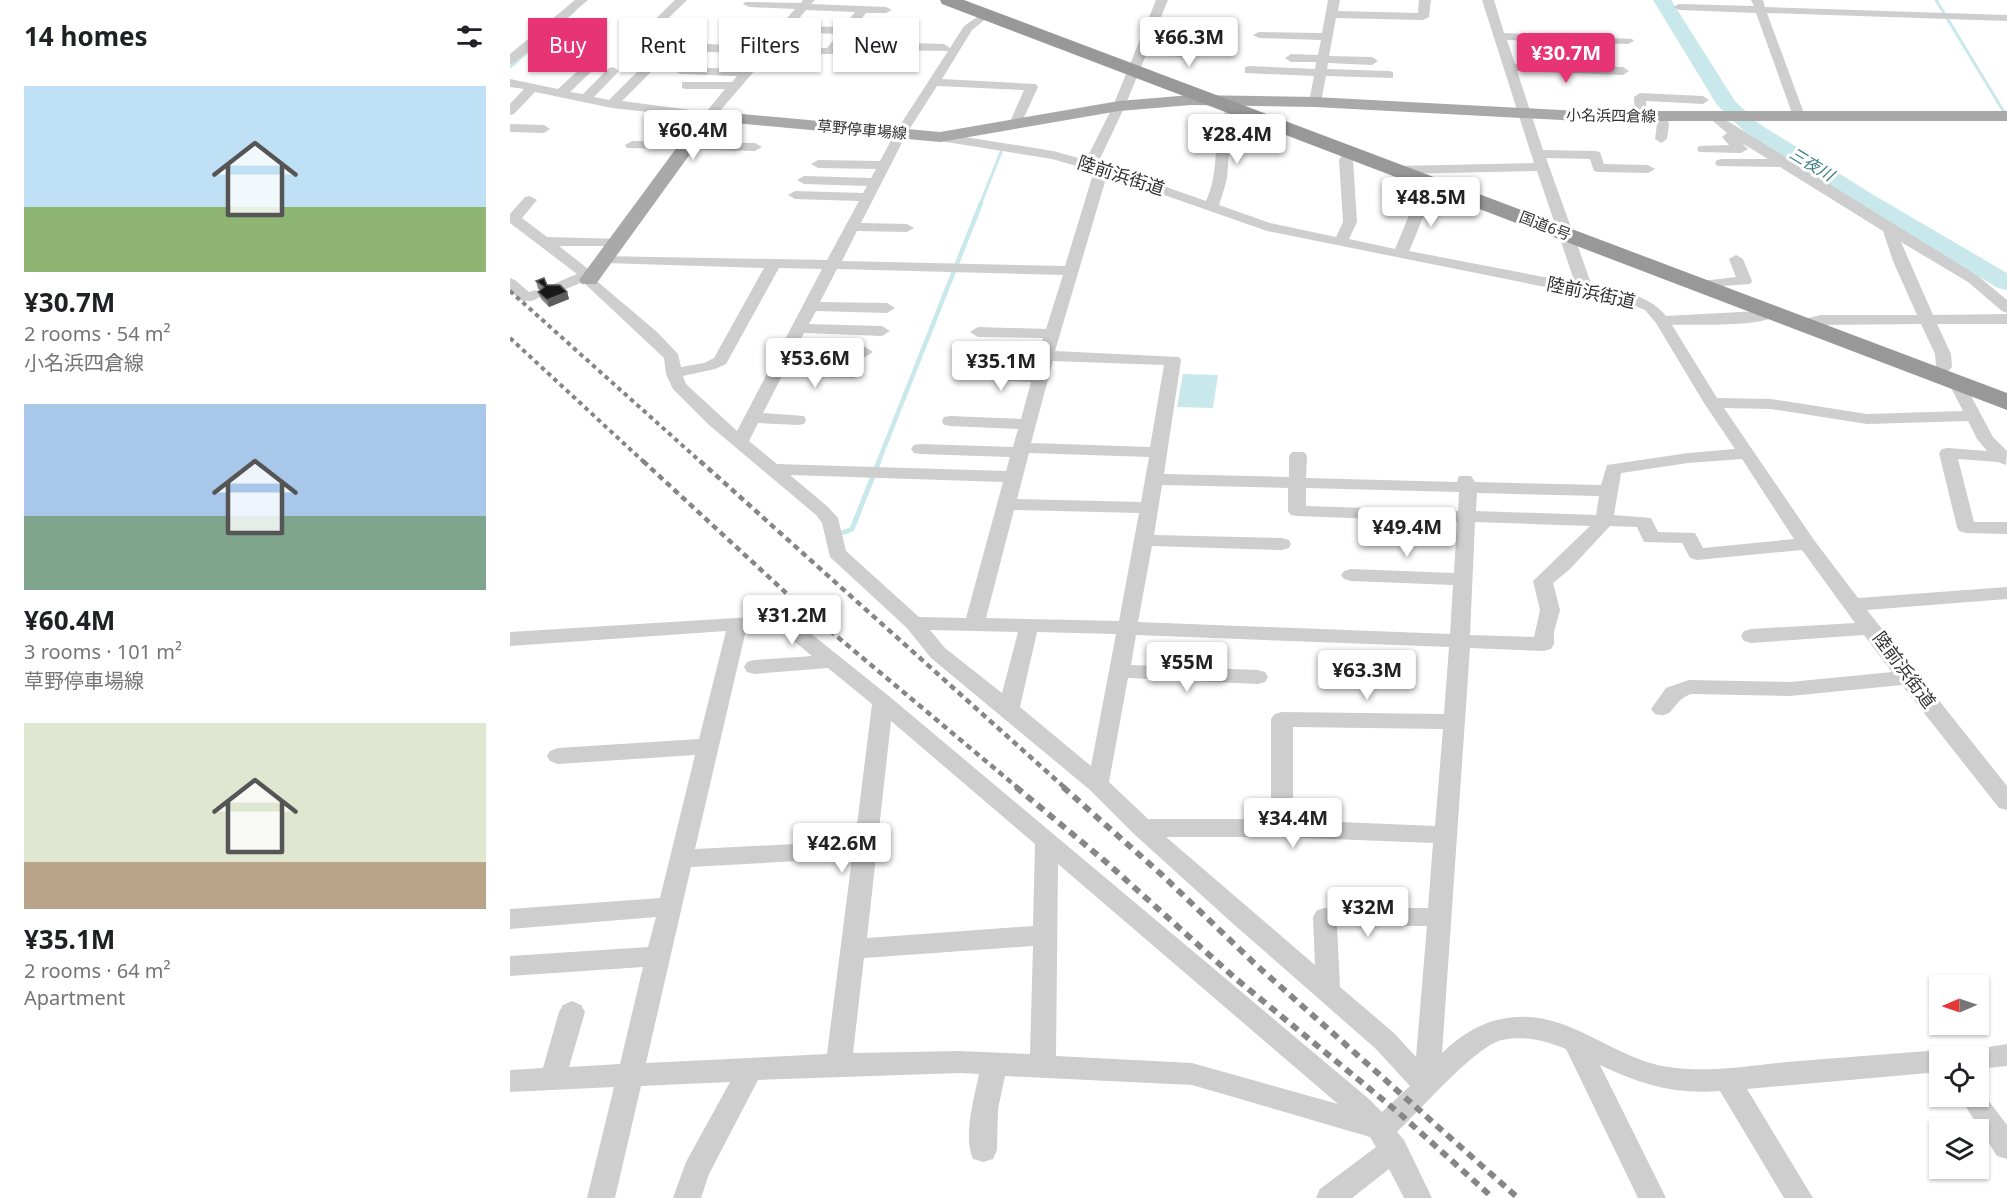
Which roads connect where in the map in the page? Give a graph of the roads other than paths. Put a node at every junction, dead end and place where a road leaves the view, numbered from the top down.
1 (582, 0) edge
2 (681, 0) edge
3 (948, 0) edge
4 (1162, 0) edge
5 (1334, 0) edge
6 (1425, 0) edge
7 (1488, 0) edge
8 (749, 4) dead end
9 (805, 4) edge
10 (1758, 5) edge
11 (1679, 7) dead end
12 (863, 9) junction
13 (984, 9) edge
14 (886, 10) dead end
15 (1332, 14) junction
16 (663, 18) edge
17 (793, 18) edge
18 (856, 18) edge
19 (2007, 18) edge
20 (1219, 25) dead end
21 (957, 27) dead end
22 (1259, 35) dead end
23 (1500, 36) junction
24 (1326, 38) junction
25 (1628, 41) dead end
26 (919, 54) edge
27 (946, 57) junction
28 (1276, 57) dead end
29 (528, 58) edge
30 (1323, 59) junction
31 (510, 60) edge
32 (1137, 60) junction
33 (1372, 61) dead end
34 (1510, 67) junction
35 (1249, 70) dead end
36 (613, 71) dead end
37 (1623, 71) dead end
38 (584, 72) edge
39 (644, 72) edge
40 (748, 72) edge
41 (510, 73) edge
42 (1029, 73) dead end
43 (1321, 73) junction
44 (1389, 75) dead end
45 (933, 82) junction
46 (510, 83) edge
47 (686, 85) dead end
48 (734, 86) junction
49 (1021, 86) junction
50 (532, 88) junction
51 (561, 93) junction
52 (586, 98) junction
53 (1315, 102) junction
54 (612, 104) junction
55 (1225, 104) junction
56 (1119, 106) junction
57 (510, 111) edge
58 (1525, 114) junction
59 (709, 116) junction
60 (1641, 116) junction
61 (1660, 116) junction
62 (1677, 116) junction
63 (1799, 116) junction
64 (2007, 117) edge
65 (1717, 120) junction
66 (1015, 124) junction
67 (510, 128) edge
68 (544, 129) dead end
69 (901, 133) junction
70 (940, 137) junction
71 (1661, 139) dead end
72 (632, 145) dead end
73 (688, 146) junction
74 (755, 147) dead end
75 (1704, 149) dead end
76 (1351, 152) junction
77 (1540, 160) junction
78 (1722, 163) dead end
79 (1780, 163) junction
80 (818, 164) dead end
81 (884, 165) junction
82 (1096, 167) junction
83 (1648, 169) dead end
84 (1398, 170) junction
85 (804, 180) dead end
86 (875, 182) junction
87 (1433, 183) junction
88 (795, 195) dead end
89 (867, 197) junction
90 (530, 200) dead end
91 (1211, 208) junction
92 (511, 219) edge
93 (852, 226) junction
94 (907, 228) dead end
95 (1888, 229) junction
96 (1565, 233) junction
97 (542, 241) junction
98 (1341, 241) junction
99 (618, 242) junction
100 (1400, 254) junction
101 (605, 259) junction
102 (1736, 259) dead end
103 (774, 263) junction
104 (832, 265) junction
105 (1071, 271) junction
106 (588, 278) junction
107 (510, 283) edge
108 (1699, 285) junction
109 (556, 288) edge
110 (1581, 289) junction
111 (536, 295) edge
112 (811, 306) junction
113 (887, 308) dead end
114 (2007, 308) edge
115 (1772, 313) junction
116 (2007, 319) edge
117 (1662, 321) junction
118 (1928, 321) junction
119 (1802, 324) junction
120 (800, 328) junction
121 (882, 331) dead end
122 (978, 332) dead end
123 (1052, 334) junction
124 (789, 349) junction
125 (865, 352) dead end
126 (1046, 356) junction
127 (778, 371) junction
128 (853, 373) dead end
129 (674, 374) junction
130 (964, 374) dead end
131 (1935, 375) junction
132 (1040, 377) junction
133 (1956, 382) junction
134 (2007, 402) edge
135 (1712, 404) junction
136 (1974, 416) junction
137 (753, 418) junction
138 (798, 420) dead end
139 (950, 421) dead end
140 (1027, 424) junction
141 (740, 441) junction
142 (920, 449) dead end
143 (1020, 450) junction
144 (1158, 452) junction
145 (1747, 453) junction
146 (1298, 456) dead end
147 (2005, 459) edge
148 (773, 470) junction
149 (1013, 477) junction
150 (1154, 479) junction
151 (1297, 483) junction
152 (1466, 484) junction
153 (1609, 491) junction
154 (1005, 504) junction
155 (1150, 508) junction
156 (1466, 517) junction
157 (1604, 522) junction
158 (2007, 528) edge
159 (1144, 540) junction
160 (1282, 544) dead end
161 (1807, 544) junction
162 (1351, 575) dead end
163 (1463, 579) junction
164 (2007, 593) edge
165 (1852, 605) junction
166 (914, 623) junction
167 (736, 625) junction
168 (974, 625) junction
169 (1029, 626) junction
170 (1127, 628) junction
171 (1872, 628) junction
172 (1751, 636) dead end
173 (510, 639) edge
174 (1460, 640) junction
175 (833, 661) junction
176 (754, 667) dead end
177 (1118, 671) junction
178 (1258, 677) dead end
179 (1908, 677) junction
180 (883, 702) junction
181 (1009, 709) junction
182 (1662, 709) dead end
183 (1452, 722) junction
184 (708, 746) junction
185 (558, 756) dead end
186 (1098, 784) junction
187 (2007, 802) edge
188 (1142, 828) junction
189 (1282, 828) junction
190 (1444, 835) junction
191 (1047, 841) junction
192 (866, 849) junction
193 (681, 859) junction
194 (669, 908) junction
195 (1441, 917) junction
196 (510, 919) edge
197 (1044, 935) junction
198 (853, 949) junction
199 (658, 956) junction
200 (510, 966) edge
201 (1328, 991) junction
202 (572, 1012) dead end
203 (1575, 1041) junction
204 (2007, 1055) edge
205 (1989, 1057) edge
206 (1929, 1062) edge
207 (993, 1063) junction
208 (839, 1065) junction
209 (1043, 1066) junction
210 (750, 1070) junction
211 (630, 1077) junction
212 (553, 1078) junction
213 (1727, 1079) junction
214 (510, 1082) edge
215 (1428, 1086) junction
216 (1980, 1107) edge
217 (1388, 1139) junction
218 (2007, 1147) edge
219 (983, 1150) dead end
220 (601, 1198) edge
221 (687, 1198) edge
222 (1330, 1198) edge
223 (1418, 1198) edge
224 (1652, 1198) edge
225 (1799, 1198) edge

1 - 31 street
2 - 16 street
3 - 13 highway, 国道6号
4 - 32 street
5 - 15 street
6 - 15 street
7 - 23 street
8 - 9 street
9 - 12 street
9 - 17 street
10 - 11 street
10 - 19 street
10 - 63 street
12 - 14 street
12 - 18 street
13 - 27 street
13 - 32 highway, 国道6号
15 - 24 street
20 - 32 street
21 - 27 street
22 - 24 street
23 - 25 street
23 - 34 street
24 - 30 street
26 - 27 street
27 - 45 street
28 - 30 street
29 - 41 street
30 - 33 street
30 - 43 street
32 - 55 highway, 国道6号
32 - 56 street
34 - 37 street
34 - 58 street
35 - 43 street
36 - 52 street
38 - 51 street
39 - 54 street
40 - 48 street
42 - 49 street
43 - 44 street
43 - 53 street
45 - 49 street
45 - 69 street
46 - 50 street
47 - 48 street
48 - 59 street
49 - 66 street
50 - 51 street
50 - 57 street
51 - 52 street
52 - 54 street
53 - 55 main road, 小名浜四倉線
53 - 58 main road, 小名浜四倉線
54 - 59 street
55 - 56 main road, 草野停車場線
55 - 76 highway, 国道6号
55 - 91 street
56 - 66 main road, 草野停車場線
56 - 82 street
58 - 60 main road, 小名浜四倉線
58 - 77 street
59 - 69 main road, 草野停車場線
59 - 73 main road
60 - 61 main road, 小名浜四倉線
60 - 62 street
61 - 62 main road, 小名浜四倉線
61 - 71 street
62 - 65 main road, 小名浜四倉線
63 - 64 main road, 小名浜四倉線
63 - 65 main road, 小名浜四倉線
65 - 75 street
65 - 79 street
66 - 70 main road, 草野停車場線
67 - 68 street
69 - 70 main road, 草野停車場線
69 - 81 street
70 - 82 street, 陸前浜街道
72 - 73 street
73 - 74 street
73 - 99 main road
76 - 84 highway, 国道6号
76 - 98 street
77 - 83 street
77 - 84 street
77 - 96 street
78 - 79 street
79 - 95 street
80 - 81 street
81 - 86 street
82 - 91 street, 陸前浜街道
82 - 105 street
84 - 87 highway, 国道6号
85 - 86 street
86 - 89 street
87 - 96 highway, 国道6号
87 - 100 street
88 - 89 street
89 - 93 street
90 - 92 street
91 - 98 street, 陸前浜街道
92 - 97 street
93 - 94 street
93 - 104 street
95 - 114 street
95 - 118 street
96 - 108 highway, 国道6号
96 - 110 street
97 - 99 street
97 - 106 street
98 - 100 street, 陸前浜街道
99 - 101 main road
100 - 110 street, 陸前浜街道
101 - 103 street
101 - 106 main road
102 - 108 street
103 - 104 street
103 - 129 street
104 - 105 street
104 - 112 street
105 - 123 street
106 - 109 street
106 - 129 street
107 - 111 street
108 - 115 highway, 国道6号
110 - 117 street, 陸前浜街道
112 - 113 street
112 - 120 street
115 - 117 street
115 - 119 highway, 国道6号
116 - 118 street
117 - 135 street, 陸前浜街道
118 - 119 street
118 - 131 street
119 - 131 highway, 国道6号
120 - 121 street
120 - 124 street
122 - 123 street
123 - 126 street
124 - 125 street
124 - 127 street
126 - 132 street
126 - 144 street
127 - 128 street
127 - 137 street
129 - 141 street
130 - 132 street
131 - 133 highway, 国道6号
132 - 140 street
133 - 134 highway, 国道6号
133 - 136 street
135 - 136 street
135 - 145 street, 陸前浜街道
136 - 147 street
137 - 138 street
137 - 141 street
139 - 140 street
140 - 143 street
141 - 148 street
142 - 143 street
143 - 144 street
143 - 149 street
144 - 150 street
145 - 153 street
145 - 161 street, 陸前浜街道
146 - 151 street
147 - 158 street
148 - 149 street
148 - 166 street
149 - 154 street
150 - 151 street
150 - 155 street
151 - 152 street
151 - 156 street
152 - 153 street
152 - 156 street
153 - 157 street
154 - 155 street
154 - 168 street
155 - 159 street
156 - 157 street
156 - 163 street
157 - 161 street
157 - 174 street
159 - 160 street
159 - 170 street
161 - 165 street, 陸前浜街道
162 - 163 street
163 - 174 street
164 - 165 street
165 - 171 street, 陸前浜街道
166 - 168 street
166 - 181 street
167 - 173 street
167 - 175 street
167 - 184 street
168 - 169 street
169 - 170 street
169 - 181 street
170 - 174 street
170 - 177 street
171 - 172 street
171 - 179 street, 陸前浜街道
174 - 183 street
175 - 176 street
175 - 180 street
177 - 178 street
177 - 186 street
179 - 182 street
179 - 187 street, 陸前浜街道
180 - 191 street
180 - 192 street
181 - 186 street
183 - 189 street
183 - 190 street
184 - 185 street
184 - 193 street
186 - 188 street
188 - 189 street
188 - 201 street
189 - 190 street
190 - 195 street
191 - 197 street
191 - 217 street
192 - 193 street
192 - 198 street
193 - 194 street
194 - 196 street
194 - 199 street
195 - 201 street
195 - 215 street
197 - 198 street
197 - 209 street
198 - 208 street
199 - 200 street
199 - 211 street
201 - 215 street
202 - 212 street
203 - 213 street
203 - 215 street
203 - 224 street
204 - 205 street
206 - 213 street
207 - 208 street
207 - 209 street
207 - 219 street
208 - 210 street
209 - 217 street
210 - 211 street
210 - 221 street
211 - 212 street
211 - 220 street
212 - 214 street
213 - 225 street
215 - 217 street
216 - 218 street
217 - 222 street
217 - 223 street

